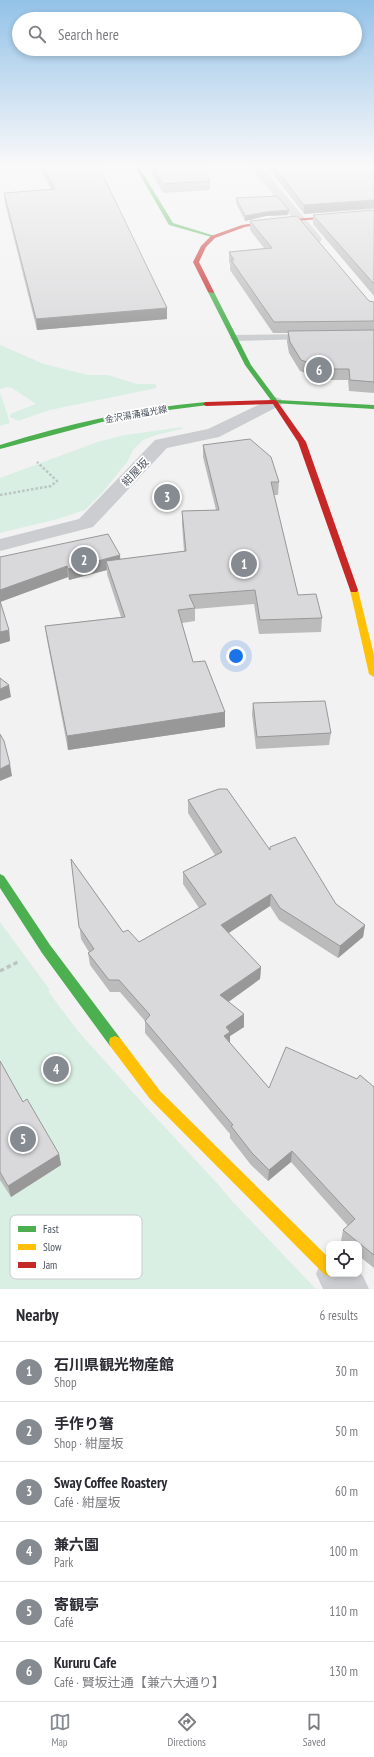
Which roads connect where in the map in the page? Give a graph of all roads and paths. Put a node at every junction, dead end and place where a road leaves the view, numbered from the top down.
1 (175, 225) edge
2 (249, 225) edge
3 (304, 225) edge
4 (213, 237) junction
5 (322, 246) edge
6 (314, 337) edge
7 (234, 338) junction
8 (274, 402) junction
9 (374, 407) edge
10 (0, 447) edge
11 (37, 462) dead end
12 (0, 495) edge
13 (0, 545) edge
14 (374, 674) edge
15 (0, 879) edge
16 (326, 1266) edge
17 (337, 1277) edge
18 (350, 1289) edge

1 - 4 main road
2 - 4 main road
3 - 5 street
4 - 7 main road
6 - 7 lane
7 - 8 main road
8 - 9 main road, 金沢湯涌福光線
8 - 10 main road, 金沢湯涌福光線
8 - 13 street, 紺屋坂
8 - 14 main road
11 - 12 path
15 - 16 main road
17 - 18 street

